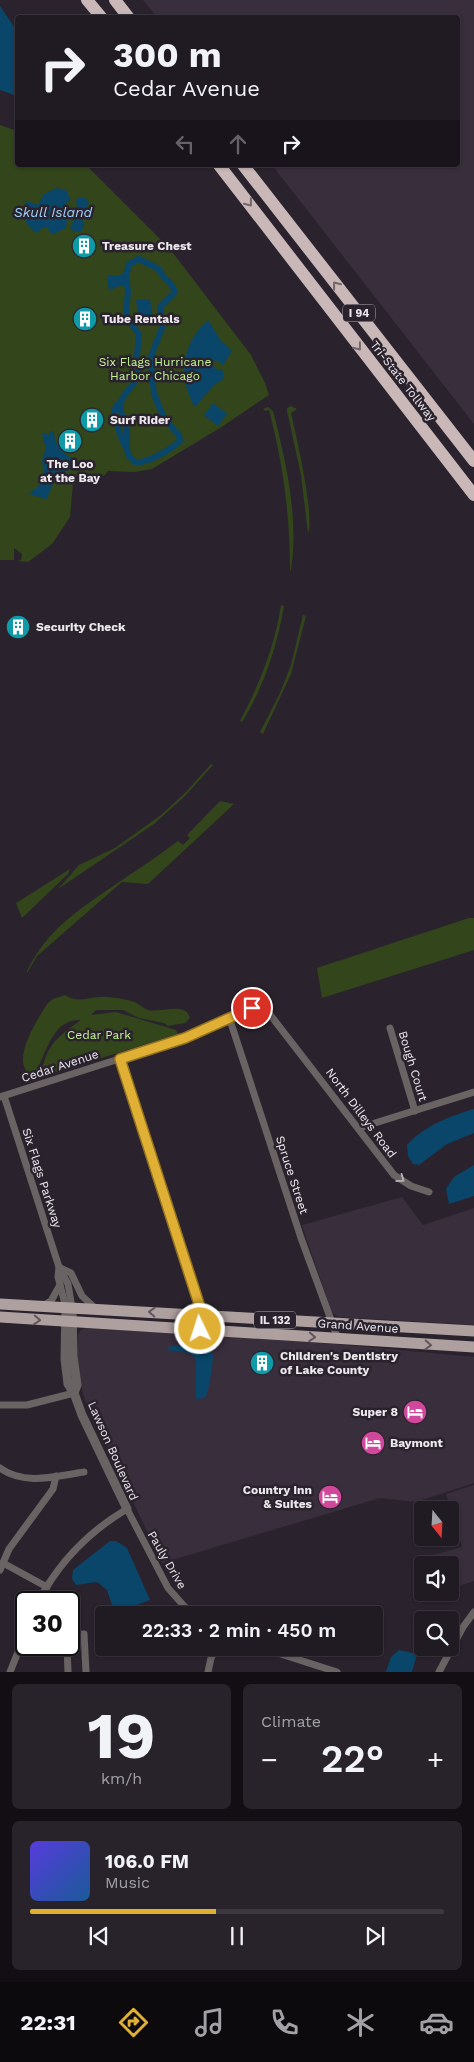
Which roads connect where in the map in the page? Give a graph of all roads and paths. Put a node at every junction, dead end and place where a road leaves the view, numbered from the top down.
1 (87, 0) edge
2 (116, 0) edge
3 (100, 15) edge
4 (127, 15) edge
5 (221, 167) edge
6 (245, 167) edge
7 (474, 461) edge
8 (471, 492) edge
9 (474, 502) edge
10 (229, 1017) junction
11 (390, 1028) dead end
12 (285, 1033) joint
13 (120, 1059) junction
14 (474, 1092) edge
15 (2, 1096) edge
16 (415, 1111) junction
17 (359, 1128) junction
18 (430, 1192) dead end
19 (60, 1267) junction
20 (60, 1285) junction
21 (0, 1304) edge
22 (40, 1306) junction
23 (69, 1308) junction
24 (97, 1310) junction
25 (200, 1315) junction
26 (0, 1317) edge
27 (69, 1322) junction
28 (332, 1323) junction
29 (200, 1329) junction
30 (474, 1331) edge
31 (338, 1339) junction
32 (474, 1347) edge
33 (74, 1393) junction
34 (0, 1405) edge
35 (0, 1468) edge
36 (84, 1472) dead end
37 (56, 1476) junction
38 (127, 1509) junction
39 (1, 1567) edge
40 (47, 1587) junction
41 (45, 1591) edge
42 (184, 1606) edge
43 (474, 1612) edge
44 (80, 1634) edge
45 (16, 1656) edge
46 (67, 1656) edge
47 (212, 1656) edge
48 (287, 1656) edge
49 (10, 1672) edge
50 (68, 1672) edge
51 (86, 1672) edge
52 (208, 1672) edge
53 (337, 1672) edge
54 (440, 1672) edge

1 - 3 highway
2 - 4 highway
5 -> 8 highway, Tri-State Tollway / I 94
7 -> 6 highway, Tri-State Tollway / I 94
8 - 9 highway, Tri-State Tollway
10 - 12 street, Cedar Avenue
10 - 13 street, Cedar Avenue
10 - 28 street, Spruce Street
11 - 16 street, Bough Court
12 - 17 street, North Dilleys Road
13 - 15 street, Cedar Avenue
13 - 25 street
14 - 16 street
15 - 19 street, Six Flags Parkway
16 - 17 street
17 -> 18 street, North Dilleys Road
19 - 20 street, Six Flags Parkway
19 - 23 street, Six Flags Parkway
19 - 24 street, Six Flags Parkway
20 - 22 street
20 - 23 street, Six Flags Parkway
21 - 22 main road, Grand Avenue / IL 132
22 - 23 main road, Grand Avenue / IL 132
23 - 24 main road, Grand Avenue / IL 132
23 - 27 street, Lawson Boulevard
25 -> 24 main road, Grand Avenue / IL 132
25 - 28 main road, Grand Avenue / IL 132
25 - 29 street
26 -> 27 main road, Grand Avenue / IL 132
27 - 29 main road, Grand Avenue / IL 132
27 - 33 street, Lawson Boulevard
28 - 30 main road, Grand Avenue / IL 132
28 - 31 street, Spruce Street
29 -> 31 main road, Grand Avenue / IL 132
31 -> 32 main road, Grand Avenue / IL 132
33 - 34 street
33 - 38 street, Lawson Boulevard
35 - 37 street
36 - 37 street
37 - 39 street
38 - 40 street, Lawson Boulevard
38 - 42 street, Pauly Drive
39 - 40 street
40 - 41 street, Lawson Boulevard
43 - 54 street
44 - 51 street
45 - 49 street
46 - 50 street
47 - 52 street
48 - 53 street

